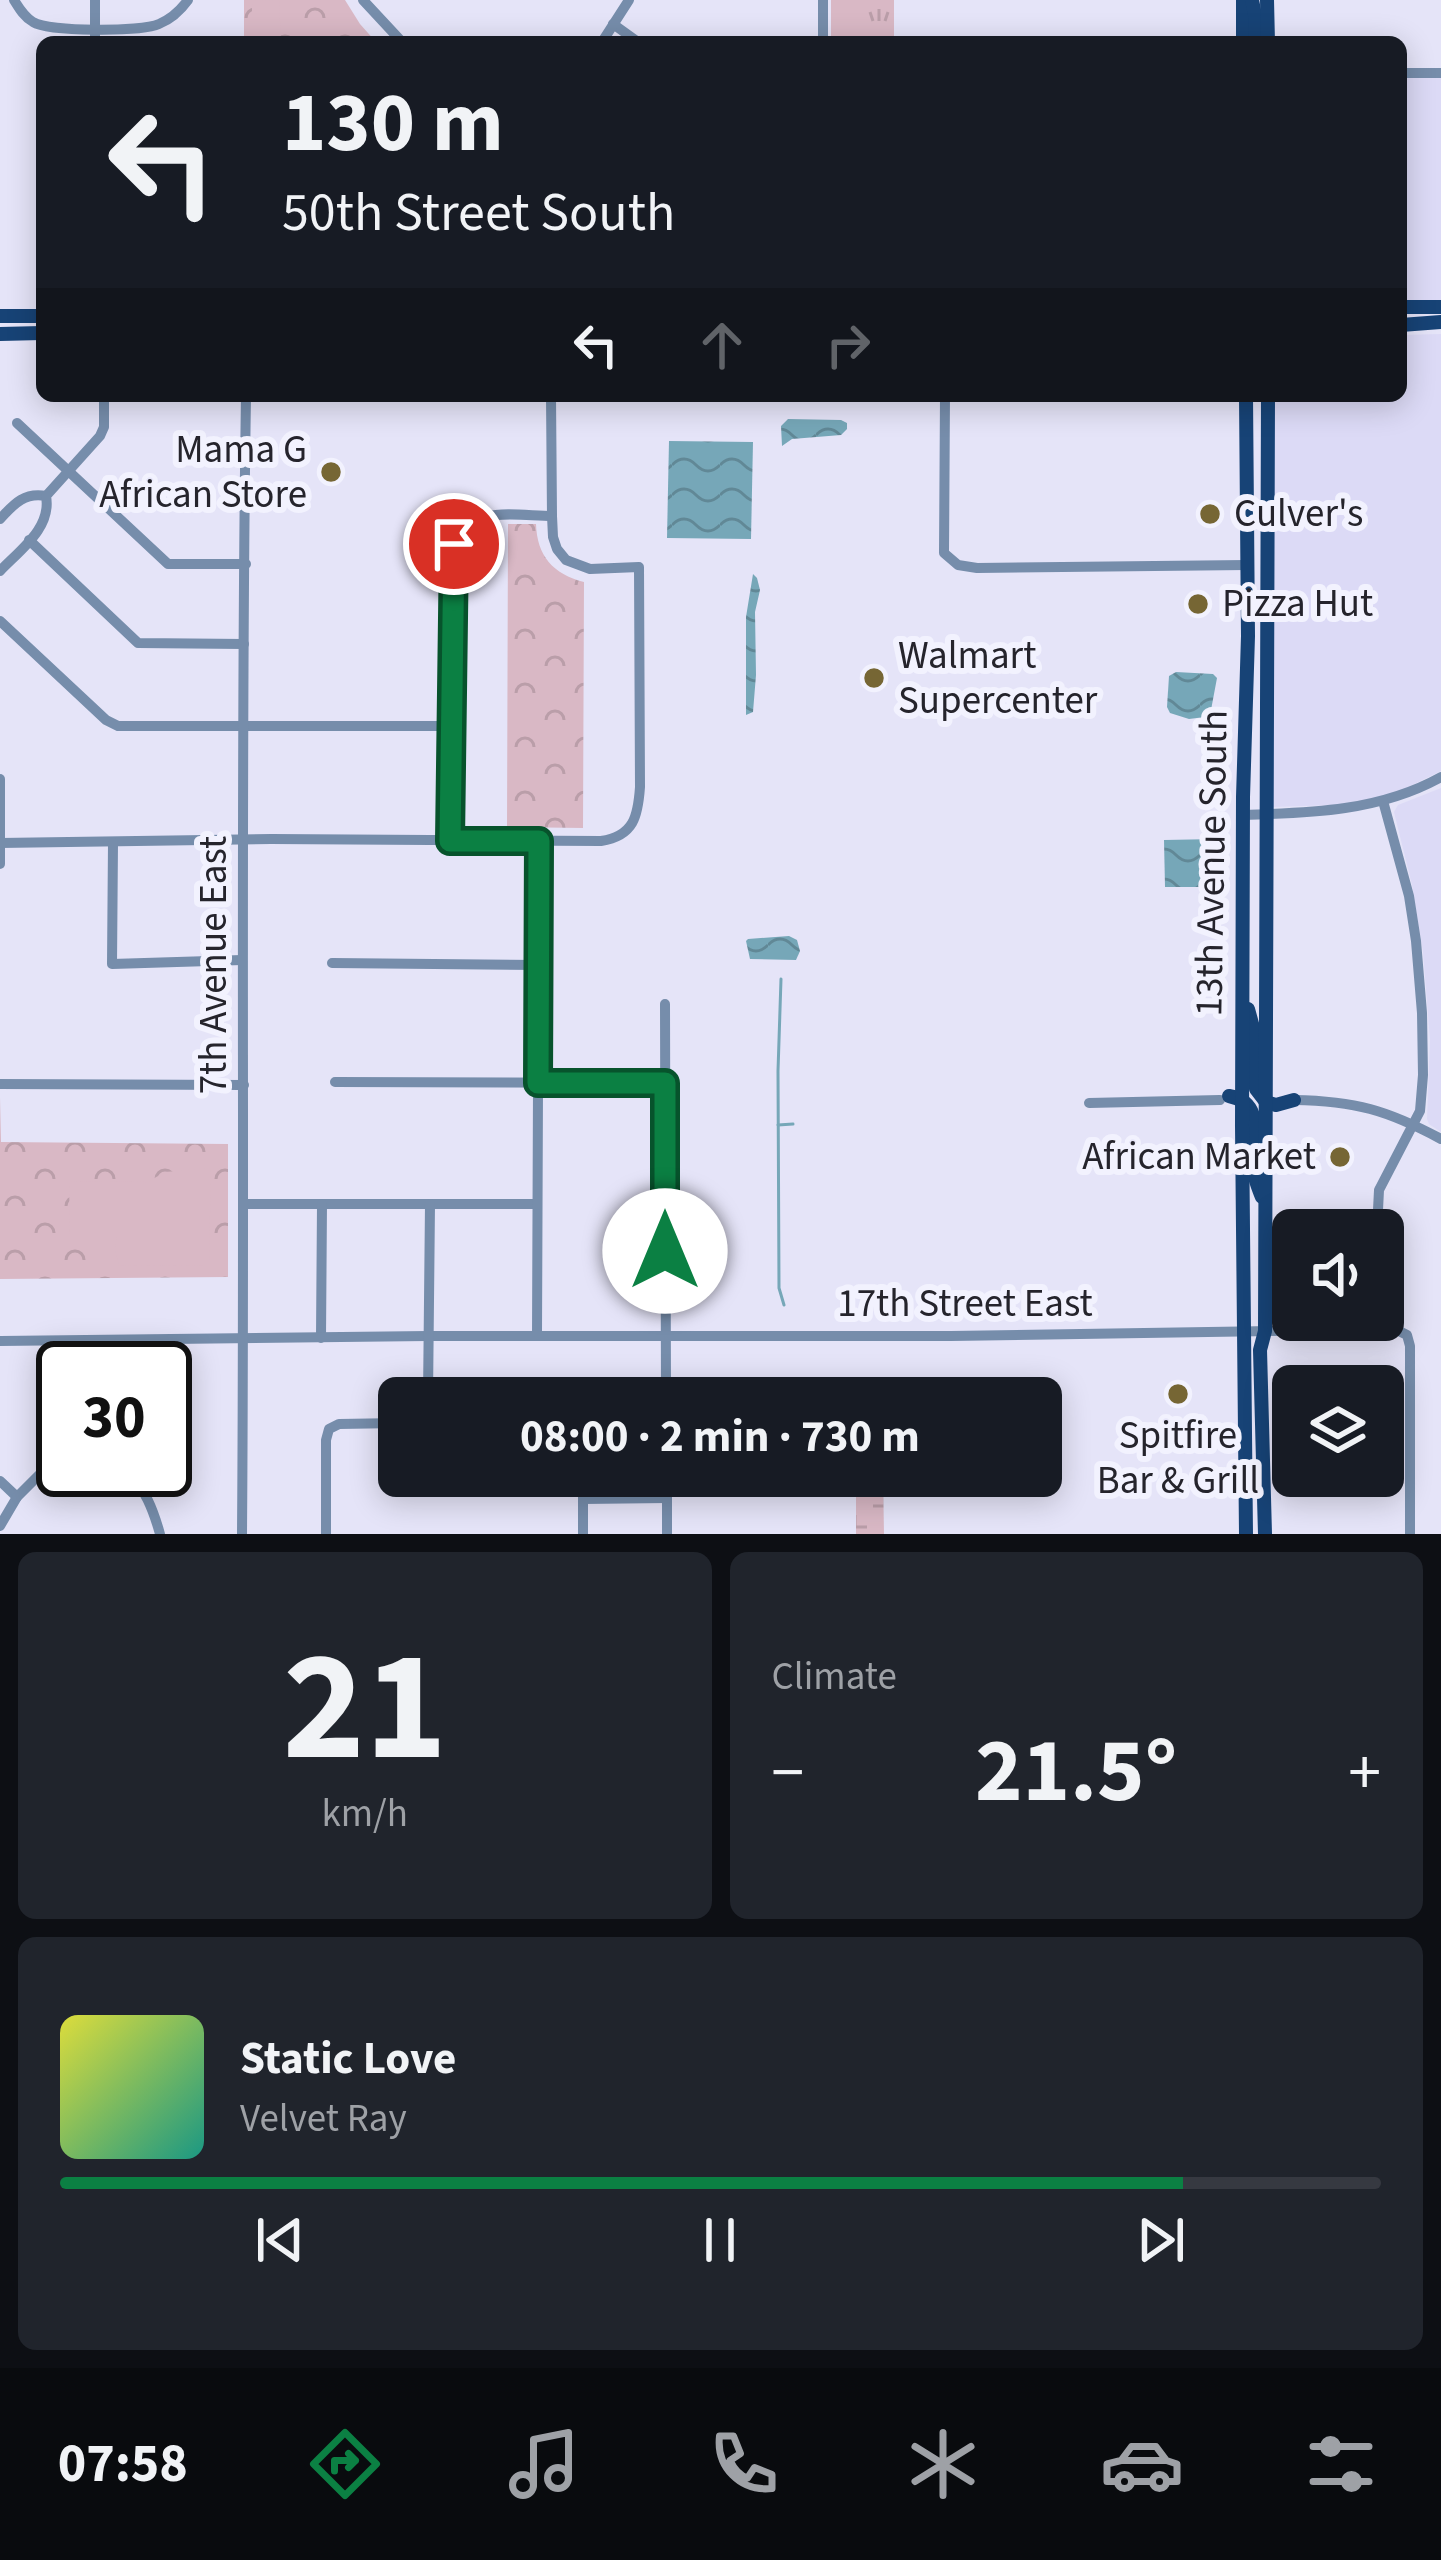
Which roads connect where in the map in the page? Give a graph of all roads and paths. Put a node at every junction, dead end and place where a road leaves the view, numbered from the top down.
1 (14, 0) edge
2 (95, 0) edge
3 (188, 0) edge
4 (362, 0) edge
5 (629, 0) edge
6 (823, 0) edge
7 (1247, 0) edge
8 (1267, 0) edge
9 (613, 24) junction
10 (95, 35) edge
11 (396, 36) edge
12 (606, 36) edge
13 (630, 36) edge
14 (823, 36) edge
15 (1244, 36) edge
16 (1256, 36) edge
17 (1268, 36) edge
18 (1407, 73) edge
19 (1441, 73) edge
20 (1407, 307) edge
21 (1441, 307) edge
22 (0, 316) edge
23 (36, 316) edge
24 (1441, 326) edge
25 (1407, 327) edge
26 (36, 333) edge
27 (0, 334) edge
28 (104, 402) edge
29 (246, 402) edge
30 (551, 402) edge
31 (945, 402) edge
32 (1246, 402) edge
33 (1268, 402) edge
34 (16, 423) dead end
35 (70, 470) junction
36 (46, 496) junction
37 (552, 516) junction
38 (0, 519) edge
39 (29, 540) junction
40 (246, 563) junction
41 (1247, 565) junction
42 (0, 571) edge
43 (0, 621) edge
44 (244, 644) junction
45 (1266, 670) junction
46 (244, 726) junction
47 (452, 726) junction
48 (1441, 777) edge
49 (0, 778) edge
50 (1383, 801) junction
51 (1266, 814) junction
52 (1243, 815) junction
53 (243, 840) junction
54 (450, 841) junction
55 (539, 841) junction
56 (0, 843) edge
57 (113, 843) junction
58 (0, 864) edge
59 (242, 960) junction
60 (332, 963) dead end
61 (538, 965) junction
62 (1243, 990) junction
63 (665, 1004) dead end
64 (1266, 1076) junction
65 (335, 1082) dead end
66 (538, 1083) junction
67 (665, 1083) junction
68 (0, 1084) edge
69 (244, 1085) junction
70 (1231, 1098) junction
71 (1294, 1100) junction
72 (1089, 1103) dead end
73 (1271, 1103) junction
74 (1413, 1124) junction
75 (1242, 1126) junction
76 (1441, 1139) edge
77 (245, 1204) junction
78 (322, 1204) junction
79 (430, 1204) junction
80 (537, 1204) junction
81 (1266, 1207) junction
82 (1377, 1209) edge
83 (1242, 1331) junction
84 (1265, 1331) junction
85 (1272, 1331) edge
86 (1404, 1333) edge
87 (665, 1335) junction
88 (428, 1336) junction
89 (537, 1336) junction
90 (242, 1338) junction
91 (321, 1338) junction
92 (120, 1340) joint
93 (0, 1341) edge
94 (428, 1377) edge
95 (665, 1377) edge
96 (378, 1423) edge
97 (36, 1477) edge
98 (0, 1481) edge
99 (16, 1497) junction
100 (147, 1497) edge
101 (667, 1498) joint
102 (583, 1499) joint
103 (0, 1526) edge
104 (160, 1534) edge
105 (242, 1534) edge
106 (326, 1534) edge
107 (583, 1534) edge
108 (667, 1534) edge
109 (1246, 1534) edge
110 (1264, 1534) edge
111 (1410, 1534) edge

1 - 10 street
2 - 10 street
3 - 10 street
4 - 11 street
5 - 9 street
6 - 14 street
7 - 15 main road
7 - 16 main road
8 - 17 main road
9 - 12 street
9 - 13 street
18 - 19 street
20 - 21 main road
22 - 23 main road
24 - 25 main road
26 - 27 main road
28 - 35 street
29 - 40 street, 7th Avenue East
30 - 37 street
31 - 41 street
32 - 41 main road, 13th Avenue South
33 - 45 main road, 13th Avenue South
34 - 35 street
35 - 36 street
35 - 40 street
36 - 38 street
36 - 39 street
37 - 47 street
37 - 55 street
39 - 42 street
39 - 44 street
40 - 44 street, 7th Avenue East
41 - 45 main road
41 - 52 main road, 13th Avenue South
43 - 46 street
44 - 46 street, 7th Avenue East
45 - 51 main road, 13th Avenue South
46 - 47 street
46 - 53 street, 7th Avenue East
47 - 54 street
48 - 50 street
49 - 56 street
50 - 51 street
50 - 74 street
51 - 52 street
51 - 64 main road, 13th Avenue South
52 - 62 main road, 13th Avenue South
53 - 54 street
53 - 57 street
53 - 59 street, 7th Avenue East
54 - 55 street
55 - 61 street
56 - 57 street
56 - 58 street
57 - 59 street
59 - 69 street, 7th Avenue East
60 - 61 street
61 - 66 street
62 - 70 main road, 13th Avenue South
62 - 73 main road
63 - 67 street
64 - 71 main road
64 - 73 main road, 13th Avenue South
65 - 66 street
66 - 67 street
66 - 80 street
67 - 87 street
68 - 69 street
69 - 77 street, 7th Avenue East
70 - 72 street
70 - 75 main road
70 - 75 main road
70 - 81 main road
71 - 73 main road
71 - 74 street
73 - 81 main road
74 - 76 street
74 - 82 street
75 - 83 main road
77 - 78 street
77 - 90 street, 7th Avenue East
78 - 79 street
78 - 91 street
79 - 80 street
79 - 88 street
80 - 89 street
81 - 84 main road
83 - 84 street, 17th Street East
83 - 87 street, 17th Street East
83 - 109 main road
84 - 85 street, 17th Street East
84 - 110 main road
86 - 111 street
87 - 89 street, 17th Street East
87 - 95 street
88 - 89 street, 17th Street East
88 - 91 street, 17th Street East
88 - 94 street
90 - 91 street, 17th Street East
90 - 92 street
90 - 105 street, 7th Avenue East
92 - 93 street
96 - 106 street
97 - 99 street
98 - 99 street
99 - 103 street
100 - 104 street
101 - 102 street
101 - 108 street
102 - 107 street

